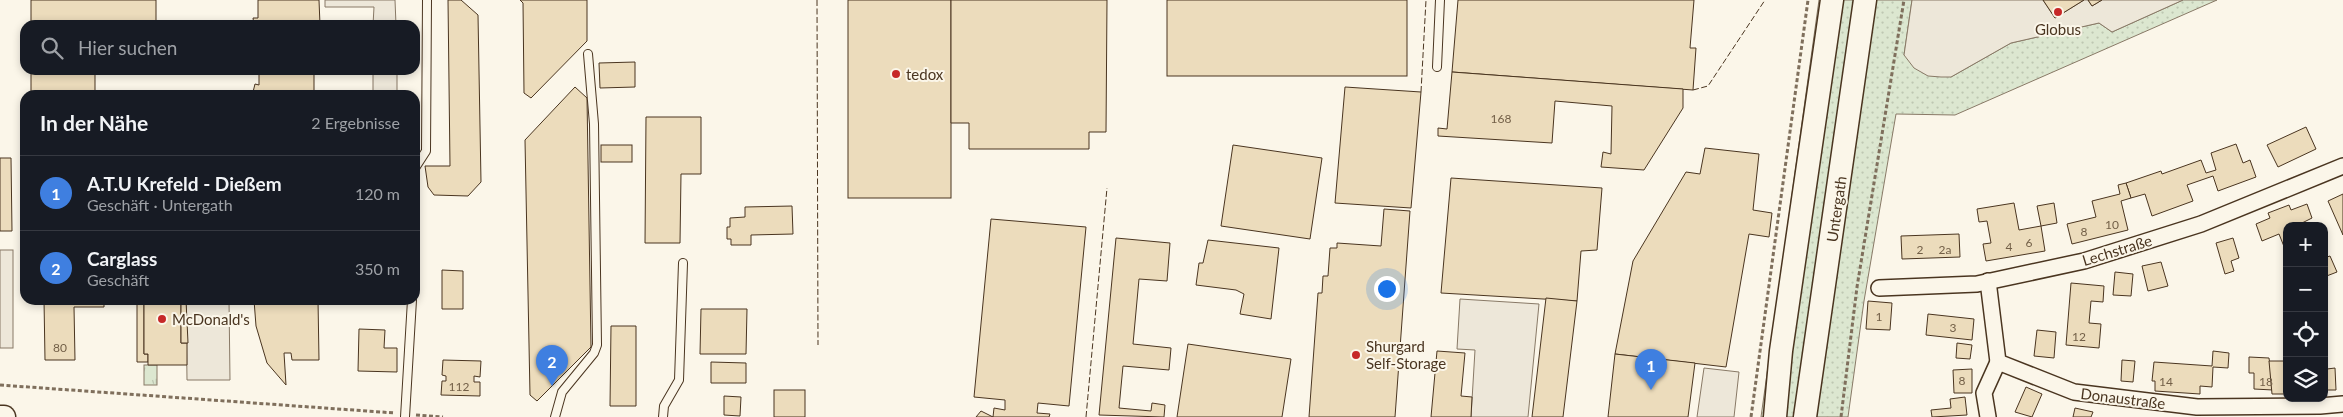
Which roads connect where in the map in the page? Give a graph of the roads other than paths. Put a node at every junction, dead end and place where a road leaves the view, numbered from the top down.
1 (427, 0) edge
2 (1440, 0) edge
3 (1832, 0) edge
4 (1866, 0) edge
5 (1877, 0) edge
6 (1860, 34) junction
7 (588, 54) dead end
8 (1437, 67) dead end
9 (420, 161) edge
10 (2343, 166) edge
11 (683, 263) dead end
12 (1988, 281) junction
13 (1879, 288) dead end
14 (412, 305) edge
15 (1782, 351) junction
16 (1998, 362) junction
17 (2343, 404) edge
18 (405, 416) edge
19 (0, 417) edge
20 (4, 417) edge
21 (555, 417) edge
22 (663, 417) edge
23 (1763, 417) edge
24 (1775, 417) edge
25 (1805, 417) edge
26 (1988, 417) edge

1 - 9 lane
2 - 8 lane
3 - 15 main road
4 - 6 main road, Untergath
5 - 6 street
6 - 25 main road, Untergath
7 - 21 lane
10 - 12 street, Lechstraße
11 - 22 lane
12 - 13 street, Lechstraße
12 - 16 street
14 - 18 lane
15 - 23 main road
15 - 24 main road
16 - 17 street, Donaustraße
16 - 26 street
19 - 20 main road

